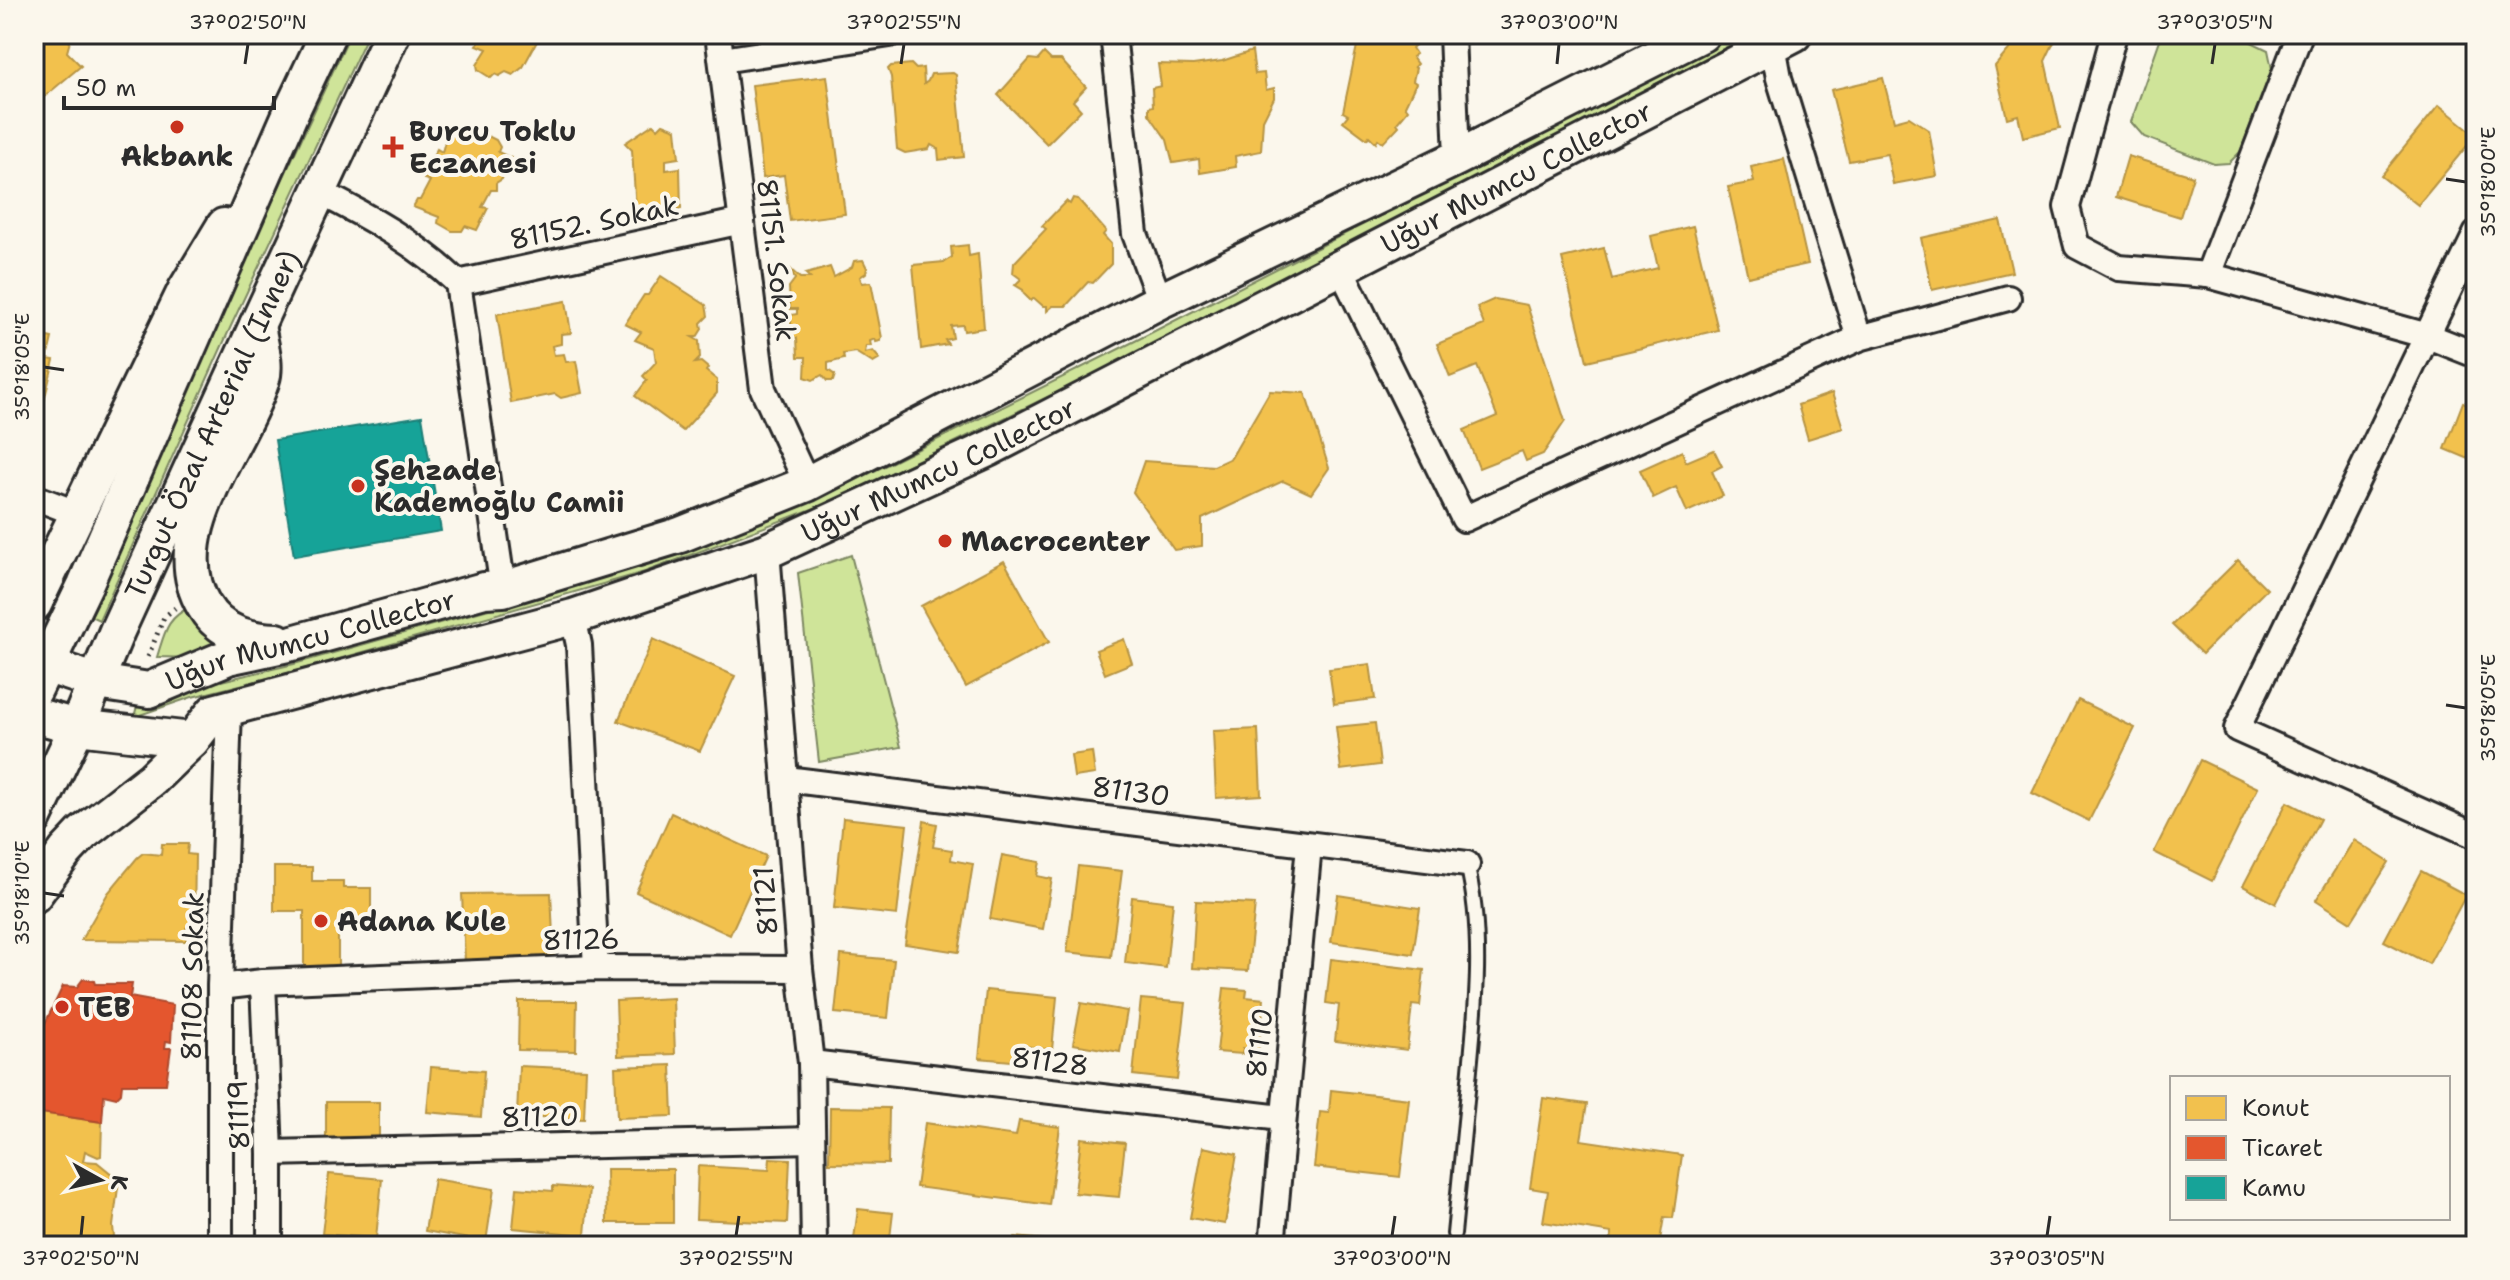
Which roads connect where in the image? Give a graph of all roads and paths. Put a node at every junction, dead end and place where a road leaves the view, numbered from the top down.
1 (328, 34) edge
2 (392, 34) edge
3 (718, 34) edge
4 (890, 34) edge
5 (1113, 34) edge
6 (1452, 34) edge
7 (1702, 34) edge
8 (2114, 34) edge
9 (2300, 34) edge
10 (1783, 40) edge
11 (722, 60) junction
12 (286, 123) junction
13 (1457, 158) junction
14 (319, 192) junction
15 (742, 221) junction
16 (2476, 234) edge
17 (1340, 267) junction
18 (2208, 275) junction
19 (458, 283) junction
20 (2008, 298) dead end
21 (1160, 301) junction
22 (257, 325) junction
23 (2428, 336) junction
24 (1859, 338) junction
25 (2476, 355) edge
26 (807, 484) junction
27 (34, 497) edge
28 (76, 513) junction
29 (767, 551) junction
30 (503, 589) junction
31 (34, 604) edge
32 (180, 606) dead end
33 (573, 617) junction
34 (301, 641) junction
35 (148, 657) dead end
36 (40, 678) edge
37 (97, 682) junction
38 (229, 708) junction
39 (34, 715) edge
40 (77, 727) junction
41 (192, 740) junction
42 (786, 779) junction
43 (34, 818) edge
44 (2476, 836) edge
45 (1309, 845) junction
46 (1467, 864) joint
47 (34, 895) edge
48 (596, 968) junction
49 (800, 969) junction
50 (263, 982) junction
51 (220, 987) junction
52 (811, 1063) junction
53 (1282, 1118) junction
54 (812, 1140) junction
55 (270, 1153) junction
56 (1454, 1234) dead end
57 (220, 1246) edge
58 (270, 1246) edge
59 (814, 1246) edge
60 (1272, 1246) edge

1 - 12 street, Turgut Özal Arterial (Inner)
2 - 14 street, Turgut Özal Arterial (Inner)
3 - 11 street, 81151. Sokak
4 - 11 street
5 - 21 street
6 - 13 street
7 - 13 street, Uğur Mumcu Collector
8 - 18 street
9 - 18 street
10 - 17 street, Uğur Mumcu Collector
10 - 24 street
11 - 15 street, 81151. Sokak
12 - 28 street
12 - 36 street, Turgut Özal Arterial (Inner)
13 - 21 street, Uğur Mumcu Collector
14 - 19 street
14 - 22 street, Turgut Özal Arterial (Inner)
15 - 19 street, 81152. Sokak
15 - 26 street, 81151. Sokak
16 - 23 street
17 - 24 street
17 - 29 street, Uğur Mumcu Collector
18 - 23 street
19 - 30 street
20 - 24 street
21 - 26 street, Uğur Mumcu Collector
22 - 34 street
22 - 37 street, Turgut Özal Arterial (Inner)
23 - 25 street
23 - 44 street
26 - 30 street, Uğur Mumcu Collector
27 - 28 street
28 - 31 street
29 - 33 street, Uğur Mumcu Collector
29 - 42 street, 81121
30 - 34 street, Uğur Mumcu Collector
32 - 35 path
33 - 38 street, Uğur Mumcu Collector
33 - 48 street
34 - 37 street, Uğur Mumcu Collector
36 - 37 street, Uğur Mumcu Collector
37 - 40 street, Turgut Özal Arterial (Inner)
38 - 41 street, Uğur Mumcu Collector
38 - 51 street, 81108 Sokak
39 - 40 street, Uğur Mumcu Collector
40 - 41 street, Uğur Mumcu Collector
40 - 43 street, Turgut Özal Arterial (Inner)
41 - 47 street
42 - 45 street, 81130
42 - 49 street, 81121
45 - 46 street, 81130
45 - 53 street, 81110
46 - 56 lane
48 - 49 street, 81126
48 - 50 street, 81126
49 - 52 street, 81121
50 - 51 street, 81126
50 - 55 street, 81119
51 - 57 street, 81108 Sokak
52 - 53 street, 81128
52 - 54 street, 81121
53 - 60 street, 81110
54 - 55 street, 81120
54 - 59 street, 81121
55 - 58 street, 81119

